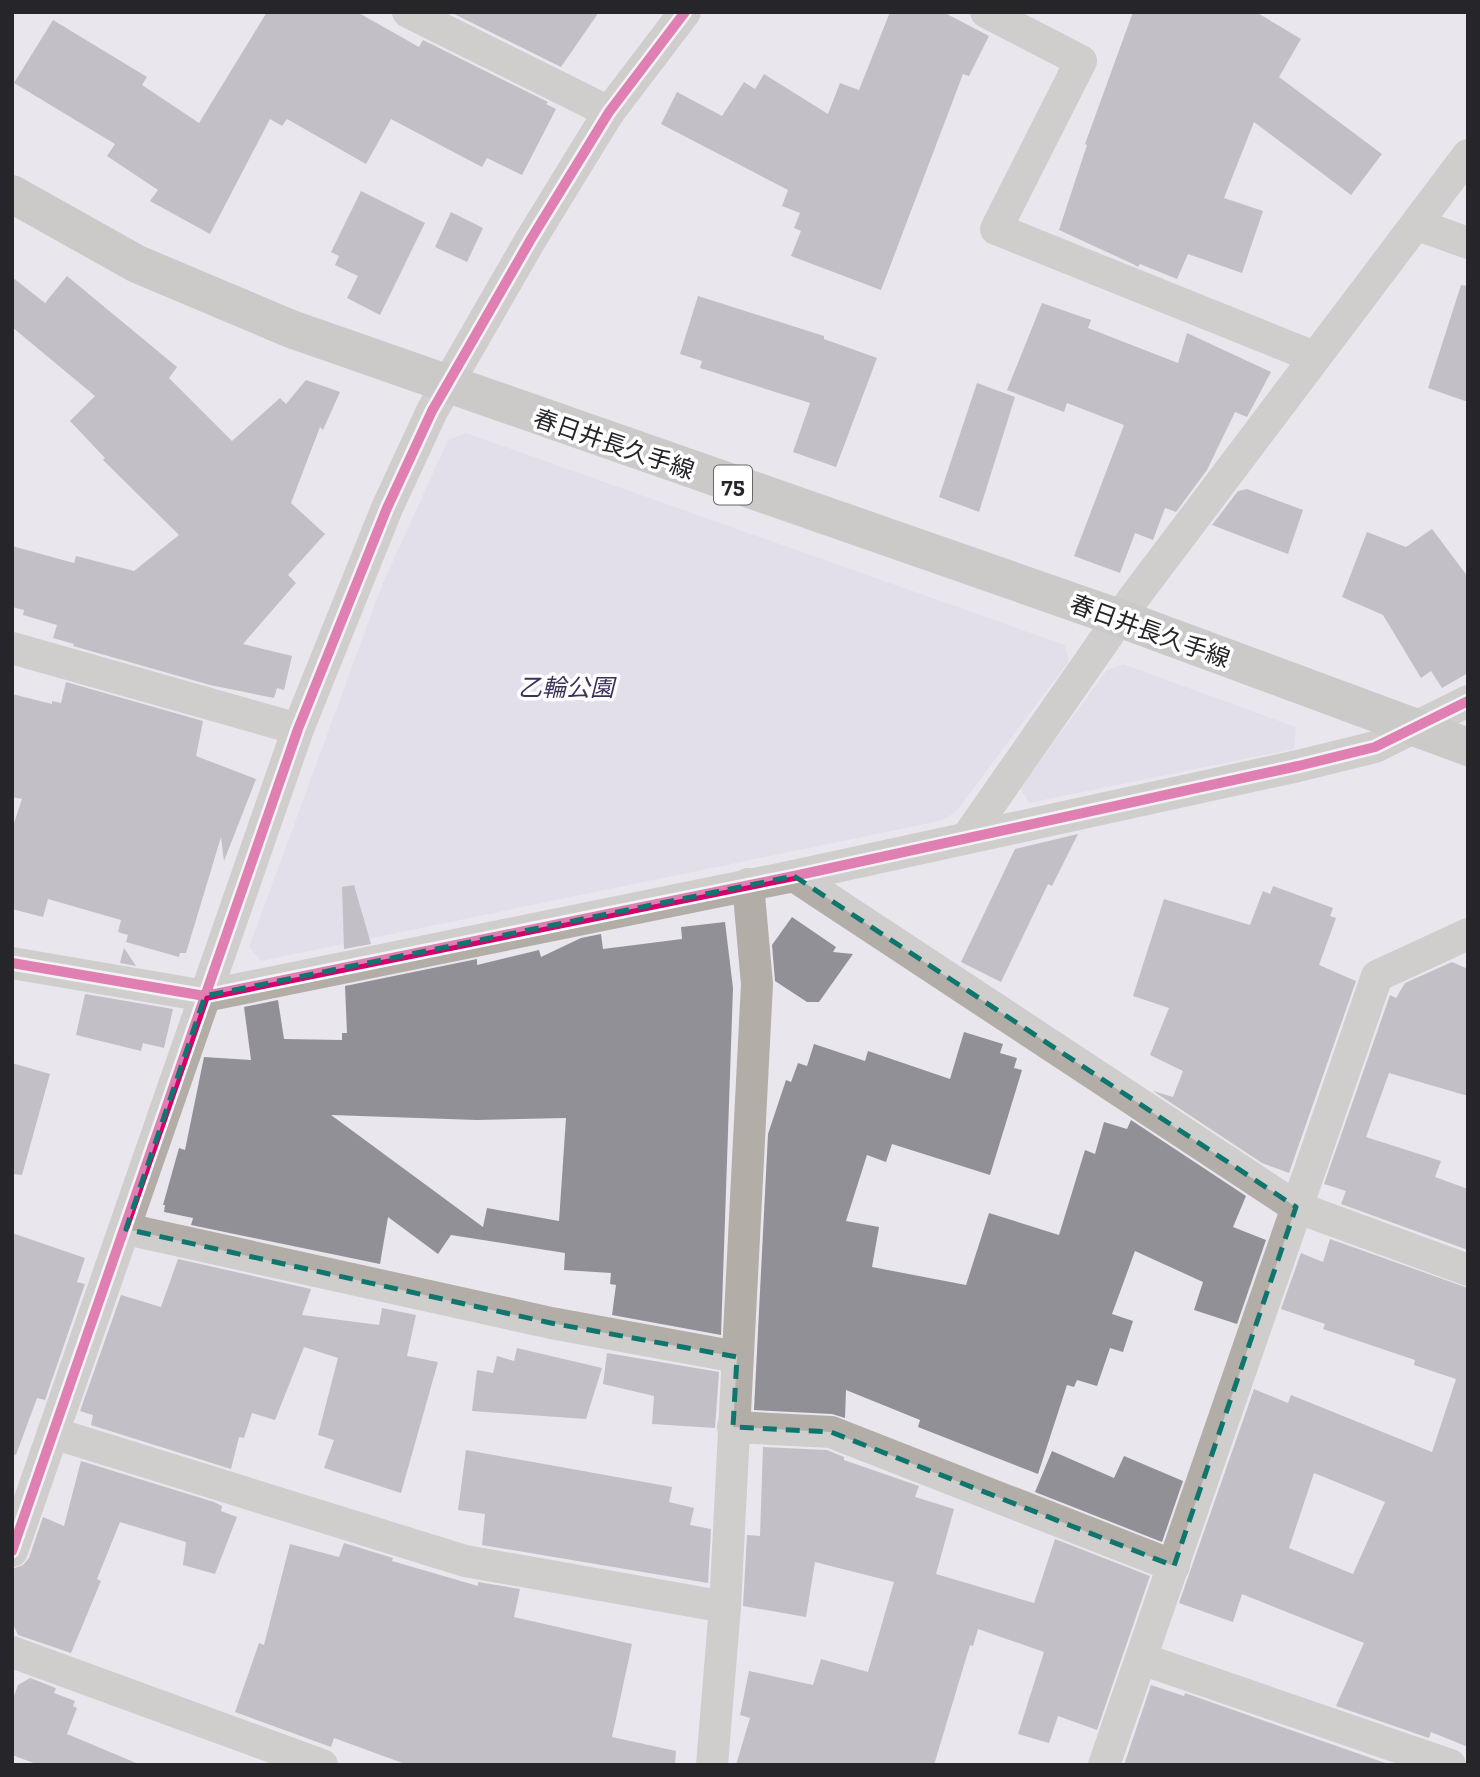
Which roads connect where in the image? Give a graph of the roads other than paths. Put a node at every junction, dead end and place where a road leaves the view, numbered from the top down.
1 (408, 12) edge
2 (685, 12) edge
3 (986, 12) edge
4 (609, 112) junction
5 (1468, 155) edge
6 (12, 194) edge
7 (1418, 225) junction
8 (1468, 243) edge
9 (1314, 357) junction
10 (447, 386) junction
11 (1119, 618) junction
12 (12, 648) edge
13 (1468, 701) edge
14 (298, 729) junction
15 (1415, 729) junction
16 (1468, 747) edge
17 (968, 836) junction
18 (794, 876) junction
19 (748, 884) junction
20 (1468, 934) edge
21 (12, 963) edge
22 (205, 996) junction
23 (1296, 1207) junction
24 (126, 1229) junction
25 (1468, 1270) edge
26 (737, 1357) junction
27 (733, 1427) junction
28 (53, 1433) junction
29 (12, 1551) edge
30 (1174, 1566) junction
31 (725, 1607) junction
32 (12, 1652) edge
33 (1142, 1659) junction
34 (322, 1765) edge
35 (712, 1765) edge
36 (1104, 1765) edge
37 (1450, 1765) edge

1 - 4 street
2 - 4 street
3 - 9 street
4 - 10 street
5 - 7 street
6 - 10 main road, 春日井長久手線 / 75
7 - 8 street
7 - 9 street
9 - 11 street
10 - 11 main road, 春日井長久手線 / 75
10 - 14 street
11 - 15 main road, 春日井長久手線 / 75
11 - 17 street
12 - 14 street
13 - 15 street
14 - 22 street
15 - 16 main road, 春日井長久手線 / 75
15 - 17 street
17 - 18 street
18 - 19 street
18 - 23 street
19 - 22 street
19 - 26 street
20 - 23 street
21 - 22 street
22 - 24 street
23 - 25 street
23 - 30 street
24 - 26 street
24 - 28 street
26 - 27 street
27 - 30 street
27 - 31 street
28 - 29 street
28 - 31 street
30 - 33 street
31 - 35 street
32 - 34 street
33 - 36 street
33 - 37 street

